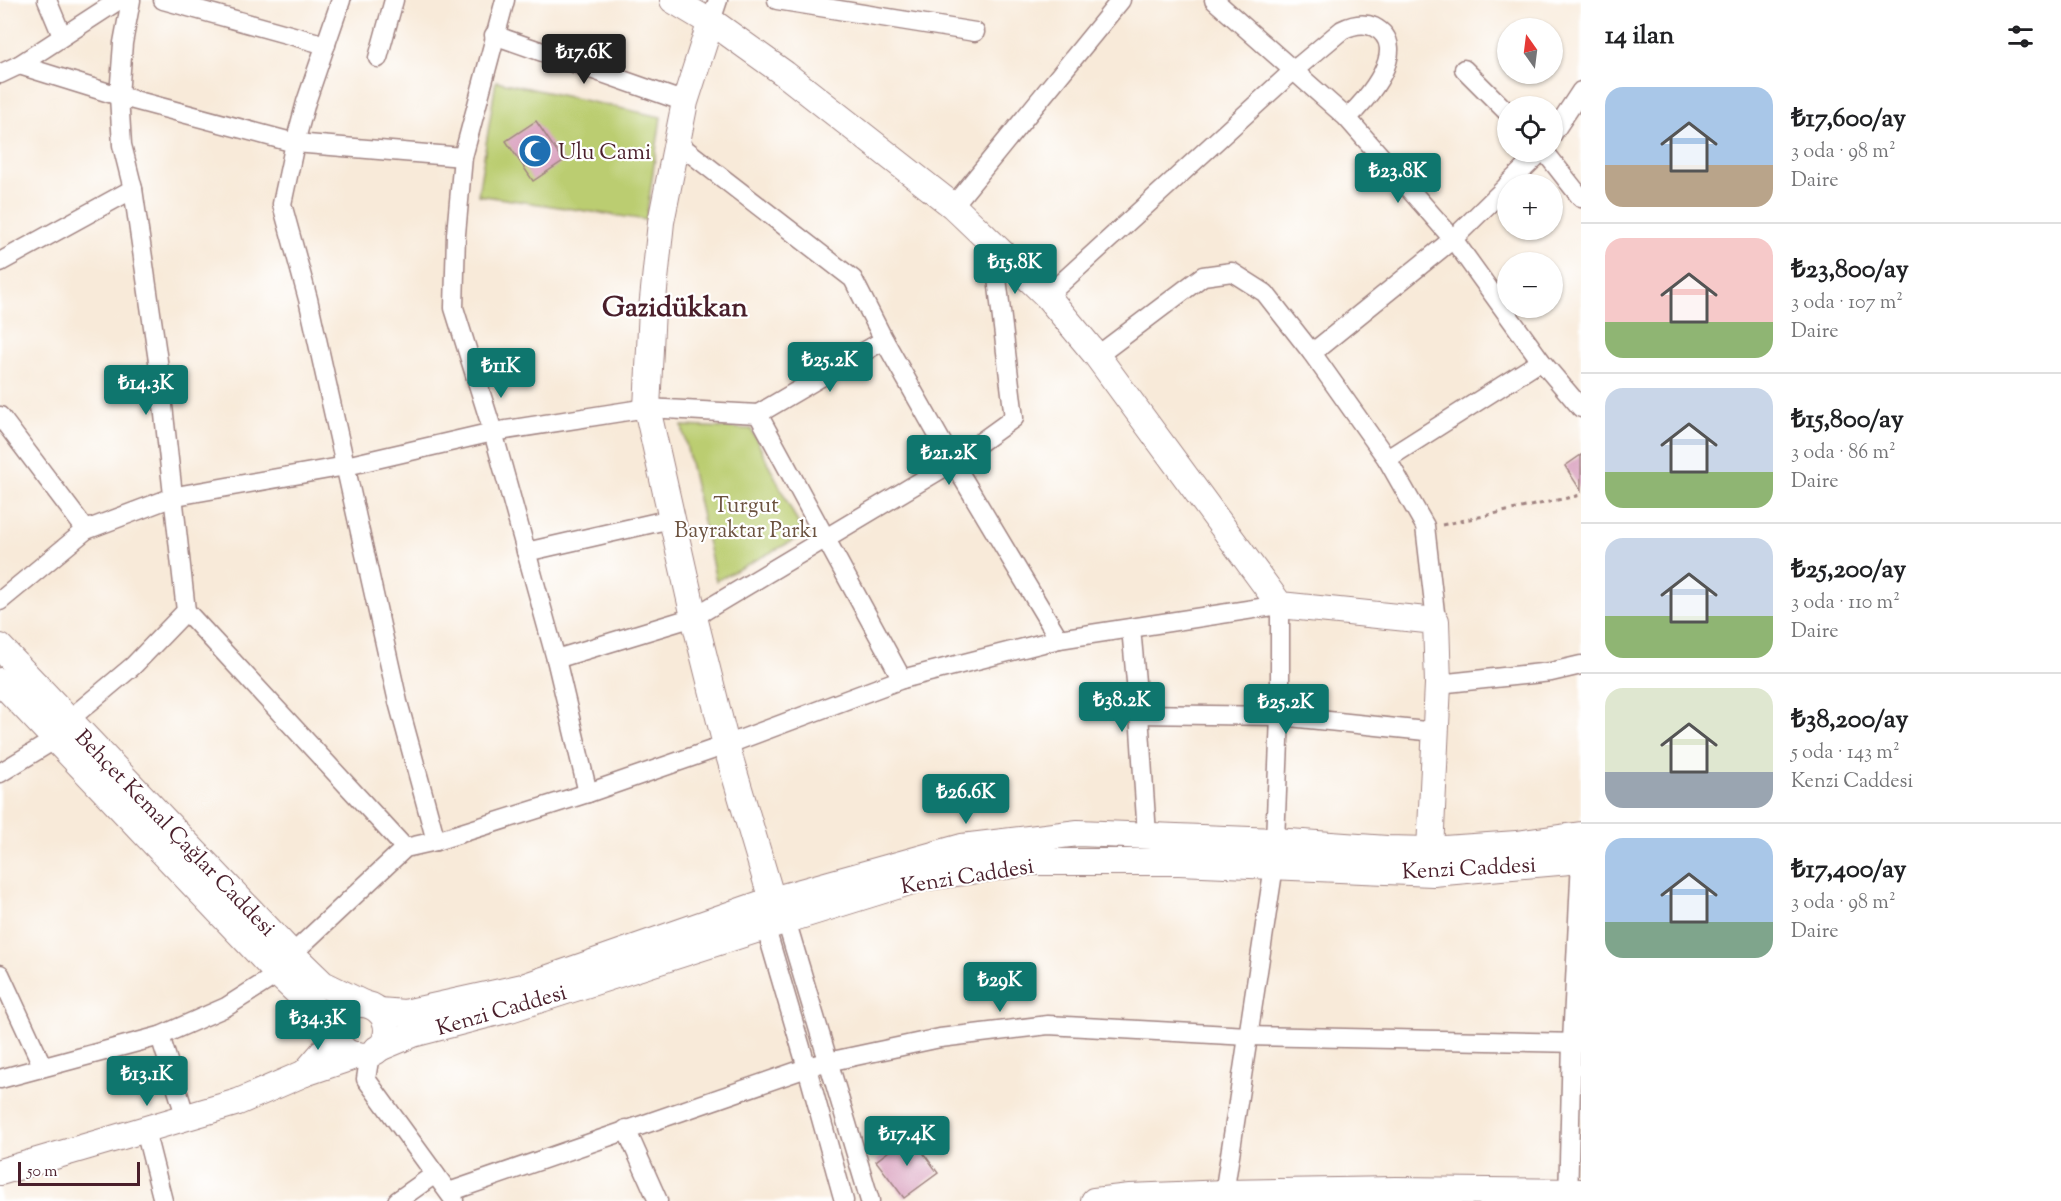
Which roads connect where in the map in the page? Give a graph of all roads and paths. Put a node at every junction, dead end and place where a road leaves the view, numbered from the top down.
1 (46, 0) edge
2 (119, 0) edge
3 (131, 0) edge
4 (164, 0) edge
5 (341, 0) edge
6 (394, 0) edge
7 (505, 0) edge
8 (673, 0) edge
9 (777, 0) edge
10 (1121, 0) edge
11 (1214, 0) edge
12 (714, 10) edge
13 (975, 32) dead end
14 (494, 34) junction
15 (62, 36) junction
16 (326, 45) junction
17 (378, 58) dead end
18 (19, 64) junction
19 (1464, 69) dead end
20 (1293, 71) junction
21 (0, 74) edge
22 (1581, 91) edge
23 (119, 96) junction
24 (686, 102) junction
25 (1497, 102) edge
26 (1347, 118) junction
27 (1563, 118) edge
28 (676, 142) junction
29 (295, 143) junction
30 (463, 158) junction
31 (1532, 162) edge
32 (1551, 162) edge
33 (1520, 174) edge
34 (133, 189) junction
35 (1497, 196) edge
36 (1581, 198) edge
37 (952, 206) junction
38 (1453, 239) junction
39 (993, 245) junction
40 (0, 262) edge
41 (1047, 296) junction
42 (884, 340) junction
43 (1312, 353) junction
44 (1097, 356) junction
45 (1541, 361) junction
46 (647, 408) junction
47 (1581, 408) edge
48 (758, 414) junction
49 (0, 416) edge
50 (493, 432) junction
51 (1387, 459) junction
52 (953, 462) junction
53 (346, 466) junction
54 (1581, 495) edge
55 (173, 497) junction
56 (671, 519) junction
57 (1425, 526) junction
58 (86, 530) junction
59 (825, 540) junction
60 (526, 552) junction
61 (0, 601) edge
62 (1280, 605) junction
63 (186, 611) junction
64 (694, 616) junction
65 (1436, 621) junction
66 (1131, 628) junction
67 (1059, 639) junction
68 (0, 647) edge
69 (556, 659) junction
70 (1581, 664) edge
71 (902, 679) junction
72 (0, 681) edge
73 (1438, 684) junction
74 (1139, 714) junction
75 (1280, 716) junction
76 (62, 729) junction
77 (1435, 732) junction
78 (726, 746) junction
79 (0, 773) edge
80 (588, 793) junction
81 (1581, 835) edge
82 (1147, 836) junction
83 (436, 841) junction
84 (1275, 841) junction
85 (405, 848) junction
86 (1430, 850) junction
87 (1581, 860) edge
88 (1274, 866) junction
89 (772, 910) junction
90 (285, 964) junction
91 (0, 974) edge
92 (371, 1007) junction
93 (335, 1033) junction
94 (160, 1036) junction
95 (1248, 1036) junction
96 (1577, 1043) edge
97 (368, 1053) junction
98 (828, 1062) junction
99 (43, 1067) junction
100 (807, 1068) junction
101 (305, 1073) junction
102 (0, 1079) edge
103 (186, 1118) junction
104 (146, 1130) junction
105 (626, 1130) junction
106 (0, 1172) edge
107 (435, 1174) junction
108 (1573, 1195) edge
109 (452, 1197) edge
110 (1224, 1197) edge
111 (163, 1201) edge
112 (398, 1201) edge
113 (658, 1201) edge
114 (844, 1201) edge
115 (870, 1201) edge
116 (1094, 1201) edge

1 - 15 street
2 - 15 street
3 - 23 street
4 - 16 street
5 - 16 street
6 - 17 street
7 - 14 street
8 - 12 main road
9 - 13 street
10 - 37 street
11 - 20 street
12 - 24 main road
12 - 37 main road
14 - 24 street
14 - 30 street
15 - 18 street
16 - 29 street
18 - 21 street
18 - 23 street
19 - 25 street
20 - 26 street
20 - 26 street
20 - 41 street
22 - 27 street
23 - 29 street
23 - 34 street
24 - 28 main road
26 - 38 street
28 - 42 street
28 - 46 main road
29 - 30 street
29 - 53 street
30 - 50 street
31 - 33 street
32 - 36 street
34 - 40 street
34 - 55 street
35 - 38 street
37 - 39 main road
38 - 43 street
38 - 45 street
39 - 41 main road
39 - 52 street
41 - 44 main road
42 - 48 street
42 - 52 street
43 - 44 street
43 - 51 street
44 - 62 main road
45 - 47 street
45 - 51 street
46 - 48 street
46 - 50 street
46 - 56 main road
48 - 59 street
49 - 58 street
50 - 53 street
50 - 60 street
51 - 57 street
52 - 59 street
52 - 67 street
53 - 55 street
53 - 83 street
54 - 57 path
55 - 58 street
55 - 63 street
56 - 60 street
56 - 64 main road
57 - 65 street
58 - 61 street
59 - 64 street
59 - 71 street
60 - 69 street
62 - 65 main road
62 - 66 street
62 - 75 street
63 - 76 street
63 - 85 street
64 - 69 street
64 - 78 main road
65 - 73 main road
66 - 67 street
66 - 74 street
67 - 71 street
68 - 76 main road, Behçet Kemal Çağlar Caddesi
69 - 80 street
70 - 73 street
71 - 78 street
72 - 76 main road, Behçet Kemal Çağlar Caddesi
73 - 77 main road
74 - 75 street
74 - 82 street
75 - 77 street
75 - 84 street
76 - 79 street
76 - 90 main road, Behçet Kemal Çağlar Caddesi
77 - 86 main road
78 - 80 street
78 - 89 main road
80 - 83 street
81 - 86 main road, Kenzi Caddesi
82 - 84 main road, Kenzi Caddesi
82 - 89 main road, Kenzi Caddesi
83 - 85 street
84 - 86 main road, Kenzi Caddesi
84 - 88 street
85 - 90 street
87 - 88 main road, Kenzi Caddesi
87 - 96 street
88 - 89 main road, Kenzi Caddesi
88 - 95 street
89 - 92 main road, Kenzi Caddesi
89 - 97 main road, Kenzi Caddesi
89 - 98 street
89 - 100 street
90 - 92 main road, Behçet Kemal Çağlar Caddesi
90 - 93 main road, Behçet Kemal Çağlar Caddesi
90 - 94 street
91 - 99 street
92 - 93 main road
92 - 97 main road
93 - 97 main road
93 - 101 main road
94 - 99 street
94 - 103 street
95 - 96 street
95 - 98 street
95 - 110 street
96 - 108 street
97 - 101 main road, Kenzi Caddesi
97 - 107 street
98 - 100 street
98 - 115 street
99 - 102 street
100 - 105 street
100 - 114 street
101 - 103 main road, Kenzi Caddesi
103 - 104 main road, Kenzi Caddesi
104 - 106 main road, Kenzi Caddesi
104 - 111 street
105 - 109 street
105 - 113 street
107 - 109 street
107 - 112 street
108 - 110 main road
110 - 116 main road

